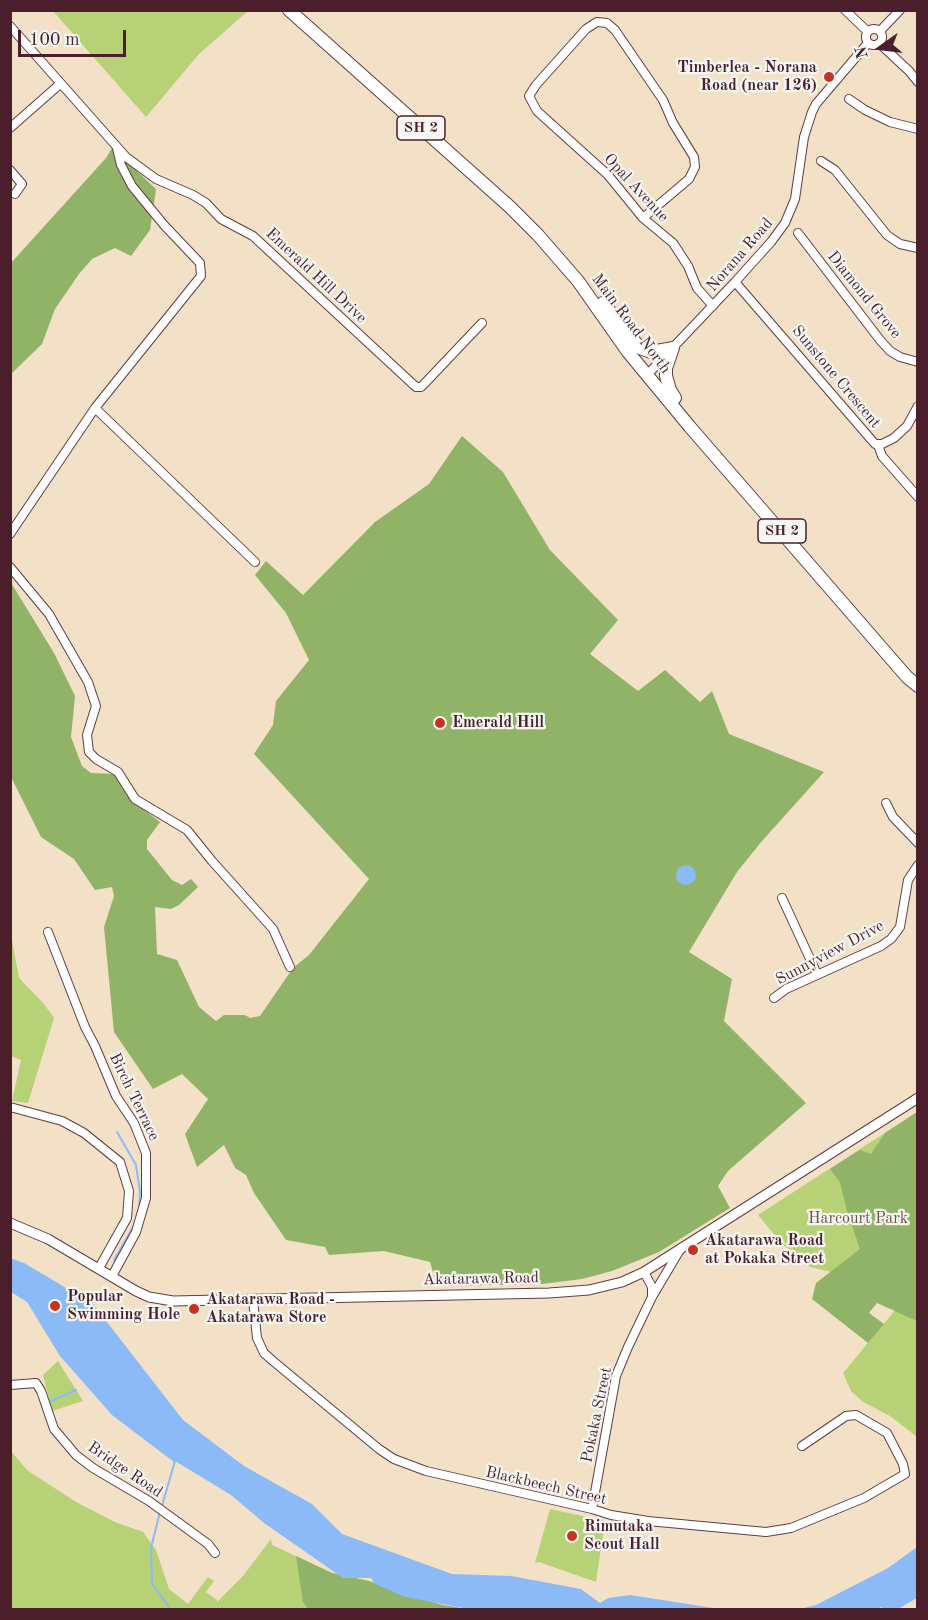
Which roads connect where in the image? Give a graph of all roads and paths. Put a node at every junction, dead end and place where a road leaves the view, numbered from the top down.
1 (289, 10) edge
2 (845, 10) edge
3 (900, 10) edge
4 (10, 26) edge
5 (867, 31) junction
6 (880, 31) junction
7 (868, 43) junction
8 (879, 43) junction
9 (918, 82) edge
10 (60, 84) junction
11 (849, 99) dead end
12 (10, 128) edge
13 (918, 129) edge
14 (116, 143) junction
15 (821, 161) dead end
16 (10, 170) edge
17 (15, 194) dead end
18 (643, 218) junction
19 (798, 233) dead end
20 (918, 248) edge
21 (578, 281) junction
22 (735, 282) junction
23 (713, 306) junction
24 (482, 323) dead end
25 (673, 348) junction
26 (918, 363) edge
27 (648, 374) junction
28 (918, 406) edge
29 (95, 408) junction
30 (681, 414) junction
31 (878, 445) junction
32 (918, 497) edge
33 (10, 534) edge
34 (255, 562) dead end
35 (10, 567) edge
36 (918, 686) edge
37 (886, 803) dead end
38 (918, 843) edge
39 (918, 865) edge
40 (782, 898) dead end
41 (48, 932) dead end
42 (290, 967) dead end
43 (817, 974) junction
44 (774, 998) dead end
45 (918, 1098) edge
46 (10, 1107) edge
47 (10, 1224) edge
48 (681, 1247) junction
49 (99, 1268) junction
50 (644, 1272) junction
51 (112, 1276) junction
52 (652, 1297) junction
53 (253, 1300) junction
54 (10, 1385) edge
55 (802, 1446) dead end
56 (592, 1509) junction
57 (215, 1553) dead end

1 - 21 highway, Main Road North / SH 2
2 - 5 street
3 - 6 street
4 - 10 street, Emerald Hill Drive
5 - 6 street
5 - 7 street
6 - 8 street
7 - 8 street
7 - 22 street, Norana Road
8 - 9 street
10 - 12 street
10 - 14 street, Emerald Hill Drive
11 - 13 street
14 - 24 street, Emerald Hill Drive
14 - 29 street, Emerald Hill Drive
15 - 20 street
16 - 17 street
18 - 18 street, Opal Avenue
18 - 23 street, Opal Avenue
19 - 26 street, Diamond Grove
21 - 25 highway
21 - 27 highway, Main Road North / SH 2
22 - 23 street, Norana Road
22 - 31 street, Sunstone Crescent
23 - 25 street, Norana Road
25 - 27 street, Norana Road
25 - 30 highway
27 - 30 highway, Main Road North / SH 2
28 - 31 street, Sunstone Crescent
29 - 33 street, Emerald Hill Drive
29 - 34 street
30 - 36 highway, Main Road North / SH 2
31 - 32 street
35 - 42 street
37 - 38 street
39 - 43 street, Sunnyview Drive
40 - 43 street
41 - 51 street, Birch Terrace
43 - 44 street, Sunnyview Drive
45 - 48 street, Akatarawa Road
46 - 49 street
47 - 49 street, Akatarawa Road
48 - 50 street, Akatarawa Road
48 - 52 street, Pokaka Street
49 - 51 street, Akatarawa Road
50 - 52 street
50 - 53 street, Akatarawa Road
51 - 53 street, Akatarawa Road
52 - 56 street, Pokaka Street
53 - 56 street, Blackbeech Street
54 - 57 street, Bridge Road
55 - 56 street, Blackbeech Street

